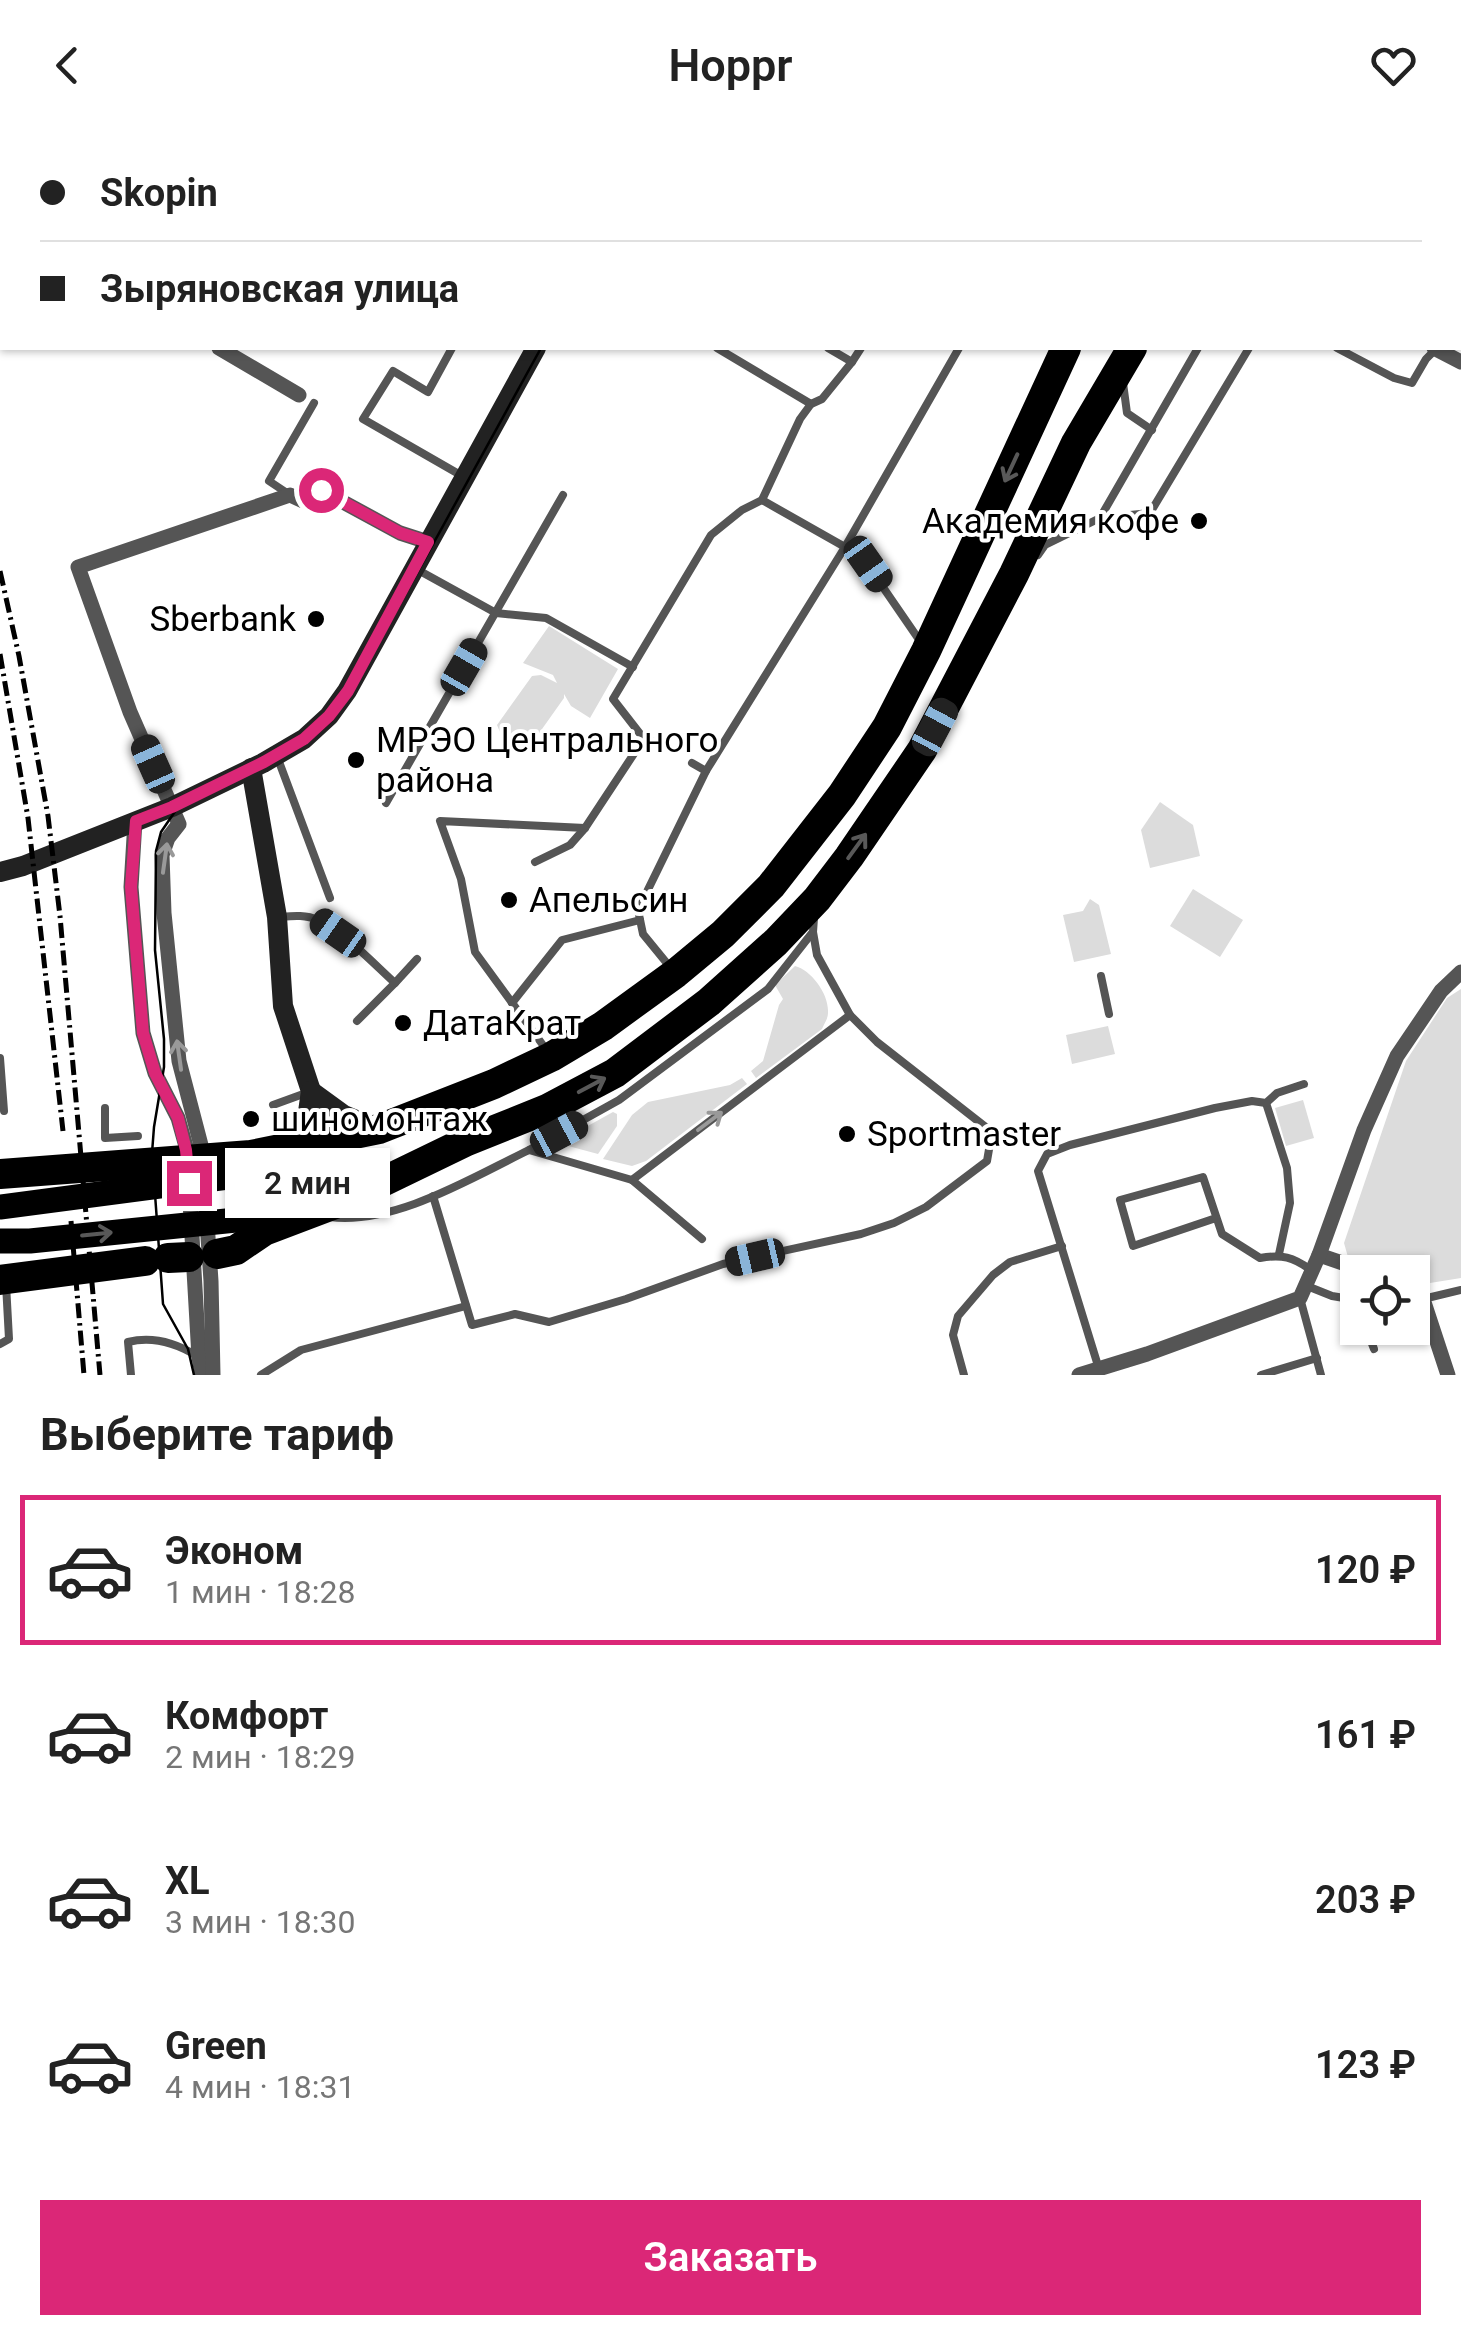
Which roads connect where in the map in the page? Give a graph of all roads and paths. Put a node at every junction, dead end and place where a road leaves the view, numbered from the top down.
1 (222, 350) edge
2 (451, 350) edge
3 (535, 350) edge
4 (719, 350) edge
5 (831, 350) edge
6 (860, 350) edge
7 (958, 350) edge
8 (1065, 350) edge
9 (1197, 350) edge
10 (1248, 350) edge
11 (1341, 350) edge
12 (1433, 350) edge
13 (1439, 350) edge
14 (1126, 356) edge
15 (852, 362) junction
16 (1461, 362) edge
17 (306, 399) joint
18 (810, 404) junction
19 (1032, 422) junction
20 (1152, 430) junction
21 (1076, 442) junction
22 (464, 477) junction
23 (290, 495) junction
24 (562, 495) dead end
25 (762, 500) junction
26 (1100, 518) junction
27 (428, 542) junction
28 (845, 547) junction
29 (1035, 558) dead end
30 (414, 568) junction
31 (1025, 571) dead end
32 (995, 610) junction
33 (496, 612) junction
34 (926, 652) junction
35 (633, 666) junction
36 (645, 737) junction
37 (659, 745) dead end
38 (277, 755) junction
39 (692, 763) dead end
40 (252, 768) junction
41 (706, 771) junction
42 (386, 803) dead end
43 (172, 807) junction
44 (136, 821) junction
45 (585, 828) junction
46 (535, 862) dead end
47 (0, 872) edge
48 (330, 898) dead end
49 (817, 899) junction
50 (277, 917) junction
51 (640, 920) junction
52 (812, 932) junction
53 (723, 934) junction
54 (416, 959) dead end
55 (750, 967) junction
56 (1461, 972) edge
57 (676, 973) junction
58 (1101, 976) dead end
59 (395, 983) junction
60 (512, 1002) junction
61 (1109, 1014) dead end
62 (850, 1016) junction
63 (357, 1021) dead end
64 (551, 1057) junction
65 (0, 1058) edge
66 (1304, 1084) dead end
67 (311, 1091) junction
68 (1266, 1102) junction
69 (273, 1105) dead end
70 (105, 1108) dead end
71 (4, 1111) dead end
72 (379, 1129) junction
73 (138, 1136) dead end
74 (287, 1148) junction
75 (194, 1150) junction
76 (528, 1150) junction
77 (414, 1167) junction
78 (0, 1174) edge
79 (632, 1180) junction
80 (433, 1196) junction
81 (0, 1207) edge
82 (310, 1214) junction
83 (1216, 1218) junction
84 (702, 1240) dead end
85 (0, 1241) edge
86 (1062, 1246) junction
87 (1279, 1254) junction
88 (188, 1265) junction
89 (1340, 1274) edge
90 (1309, 1277) junction
91 (3, 1280) edge
92 (1461, 1290) edge
93 (1430, 1292) edge
94 (1340, 1297) edge
95 (466, 1306) junction
96 (1430, 1326) edge
97 (0, 1344) edge
98 (1372, 1345) edge
99 (1374, 1349) dead end
100 (198, 1357) junction
101 (1317, 1358) junction
102 (1100, 1369) junction
103 (131, 1375) edge
104 (202, 1375) edge
105 (213, 1375) edge
106 (261, 1375) edge
107 (964, 1375) edge
108 (1079, 1375) edge
109 (1261, 1375) edge
110 (1321, 1375) edge
111 (1448, 1375) edge

1 - 17 street
2 - 22 lane
3 - 22 street
4 - 18 lane
5 - 15 lane
6 - 15 lane
7 - 28 lane
8 - 19 highway
9 - 20 lane
10 - 26 lane
11 - 12 lane
13 - 16 street
14 - 20 lane
14 - 21 highway
15 - 18 lane
17 - 23 lane
18 - 25 lane
19 - 21 highway
19 -> 34 highway
20 - 26 lane
21 - 32 highway
22 - 27 street
23 - 27 street
23 - 43 street
24 - 33 lane
25 - 28 lane
25 - 35 lane
26 - 29 lane
27 - 30 street
28 - 34 lane
28 - 41 lane
30 - 33 lane
30 - 38 street
31 - 32 lane
49 -> 32 highway
33 - 35 lane
33 - 42 lane
34 - 53 highway
35 - 36 lane
36 - 37 lane
36 - 45 lane
38 - 40 street
38 - 48 lane
39 - 41 lane
40 - 43 street
40 - 50 street
41 - 51 lane
43 - 44 street
75 -> 43 street
44 - 47 street
44 - 75 street
45 - 46 lane
45 - 60 lane
49 - 52 lane
49 - 55 highway
50 - 59 lane
50 - 67 street
51 - 57 lane
51 - 60 lane
52 - 62 lane
52 - 76 lane
53 - 55 highway
53 - 57 highway
54 - 59 lane
77 -> 55 highway
56 - 90 street
57 - 64 highway
58 - 61 lane
59 - 63 lane
60 - 64 lane
79 -> 62 lane
62 - 95 lane
64 - 72 highway
65 - 71 lane
66 - 68 lane
67 - 69 lane
67 - 72 street
67 - 74 street
68 - 86 lane
68 - 87 lane
70 - 73 lane
72 - 74 highway
72 - 81 main road
74 - 78 highway
75 - 88 street
76 - 79 lane
76 - 80 lane
77 - 82 highway
85 -> 77 main road
79 - 84 lane
80 - 82 lane
80 - 95 lane
82 - 88 highway
83 - 83 lane
83 - 87 lane
86 - 102 lane
86 - 107 lane
87 - 90 lane
88 - 91 highway
88 - 100 street
88 - 105 street
89 - 90 street
90 - 94 lane
90 - 101 lane
90 - 102 street
91 - 97 lane
92 - 93 lane
95 - 106 lane
96 - 111 street
98 - 99 lane
100 - 103 lane
100 - 104 street
101 - 109 lane
101 - 110 lane
102 - 108 street

